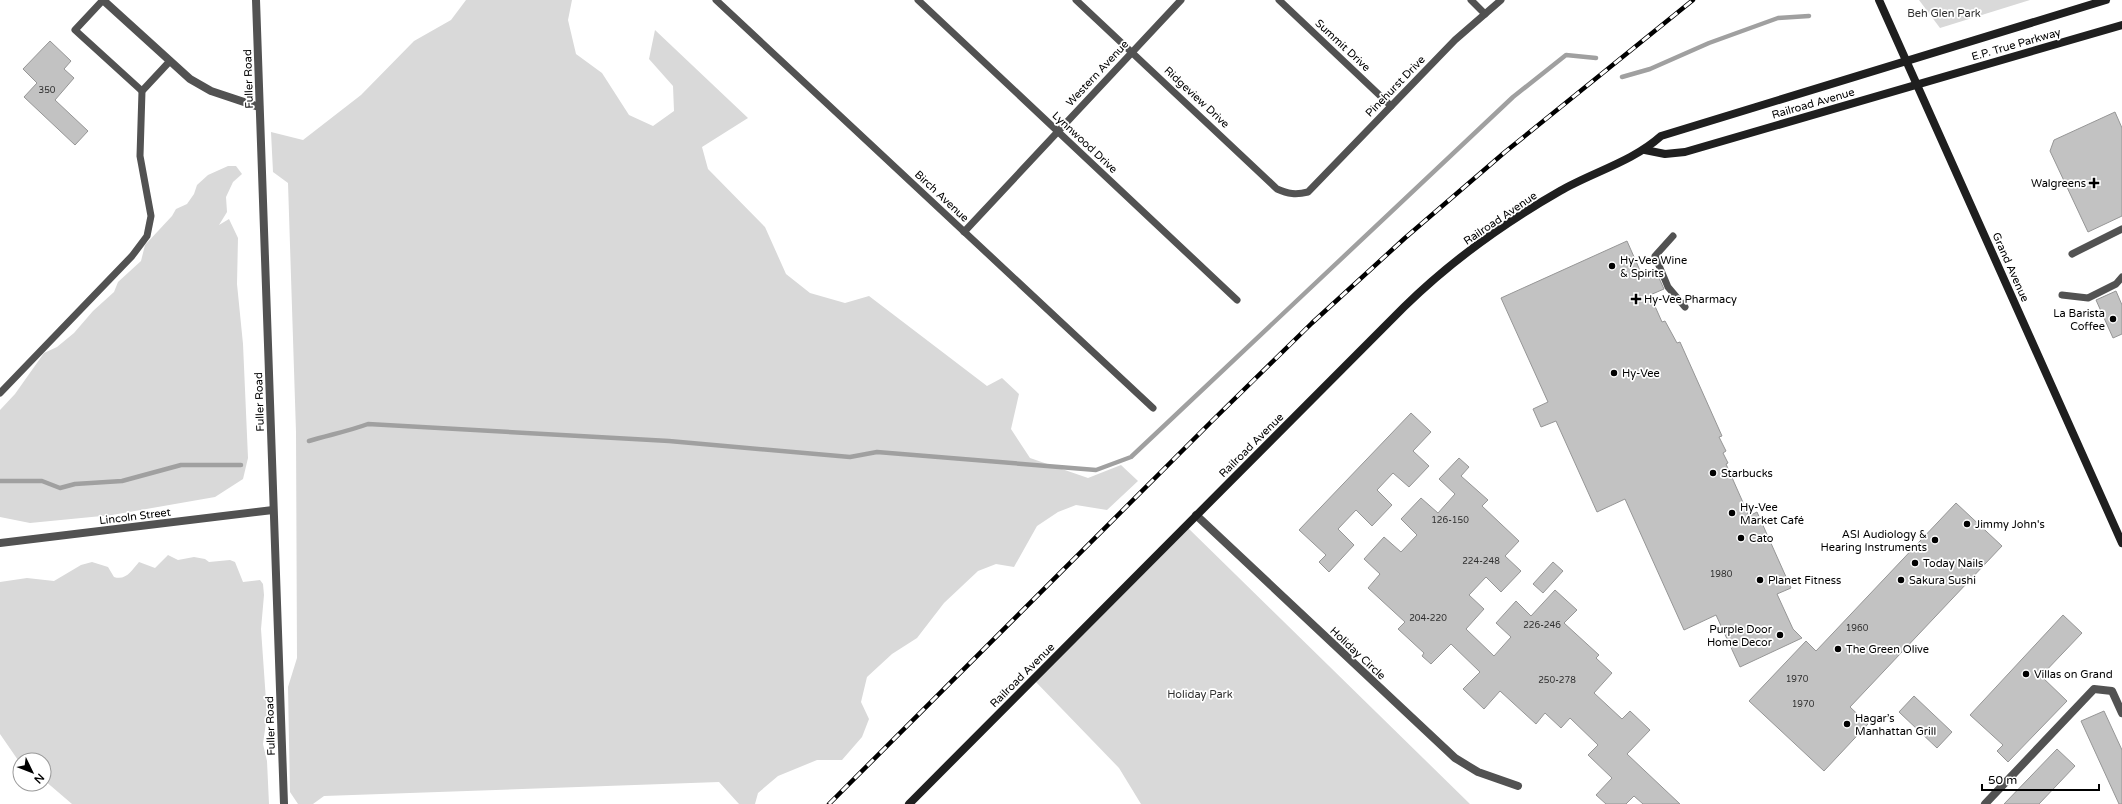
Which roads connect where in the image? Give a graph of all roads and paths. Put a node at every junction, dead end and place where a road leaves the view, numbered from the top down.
1 (103, 0) edge
2 (256, 0) edge
3 (716, 0) edge
4 (918, 0) edge
5 (1076, 0) edge
6 (1181, 0) edge
7 (1279, 0) edge
8 (1471, 0) edge
9 (1501, 0) edge
10 (1879, 0) edge
11 (2106, 0) edge
12 (1485, 14) junction
13 (2122, 24) edge
14 (1132, 52) junction
15 (170, 60) junction
16 (1907, 62) junction
17 (1917, 84) junction
18 (142, 91) junction
19 (1391, 106) junction
20 (260, 107) junction
21 (1058, 132) junction
22 (1646, 150) junction
23 (1308, 192) joint
24 (2122, 229) edge
25 (964, 232) junction
26 (1673, 236) dead end
27 (2072, 254) dead end
28 (2122, 277) edge
29 (2062, 295) dead end
30 (1237, 300) dead end
31 (1684, 306) dead end
32 (0, 392) edge
33 (1153, 408) dead end
34 (273, 510) junction
35 (1196, 515) junction
36 (0, 543) edge
37 (2122, 543) edge
38 (2122, 713) edge
39 (1518, 786) dead end
40 (284, 804) edge
41 (909, 804) edge
42 (1985, 804) edge

1 - 15 street
1 - 18 lane
2 - 20 street, Fuller Road
3 - 25 lane, Birch Avenue
4 - 21 lane, Lynnwood Drive
5 - 14 lane, Ridgeview Drive
6 - 14 lane, Western Avenue
7 - 19 lane, Summit Drive
8 - 12 lane
9 - 12 lane, Pinehurst Drive
10 - 16 main road, Grand Avenue
11 - 16 main road, E.P. True Parkway
12 - 19 lane, Pinehurst Drive
13 - 17 main road, E.P. True Parkway
14 - 21 lane, Western Avenue
14 - 23 lane, Ridgeview Drive
15 - 18 lane
15 - 20 street
16 - 17 main road, Grand Avenue
16 - 22 main road, Railroad Avenue
17 - 22 main road, Railroad Avenue
17 - 37 main road, Grand Avenue
18 - 32 lane
19 - 23 lane, Pinehurst Drive
20 - 34 street, Fuller Road
21 - 25 lane, Western Avenue
21 - 30 lane, Lynnwood Drive
22 - 35 main road, Railroad Avenue
24 - 27 lane
25 - 33 lane, Birch Avenue
26 - 31 lane
28 - 29 lane
34 - 36 street, Lincoln Street
34 - 40 street, Fuller Road
35 - 39 street, Holiday Circle
35 - 41 main road, Railroad Avenue
38 - 42 street

